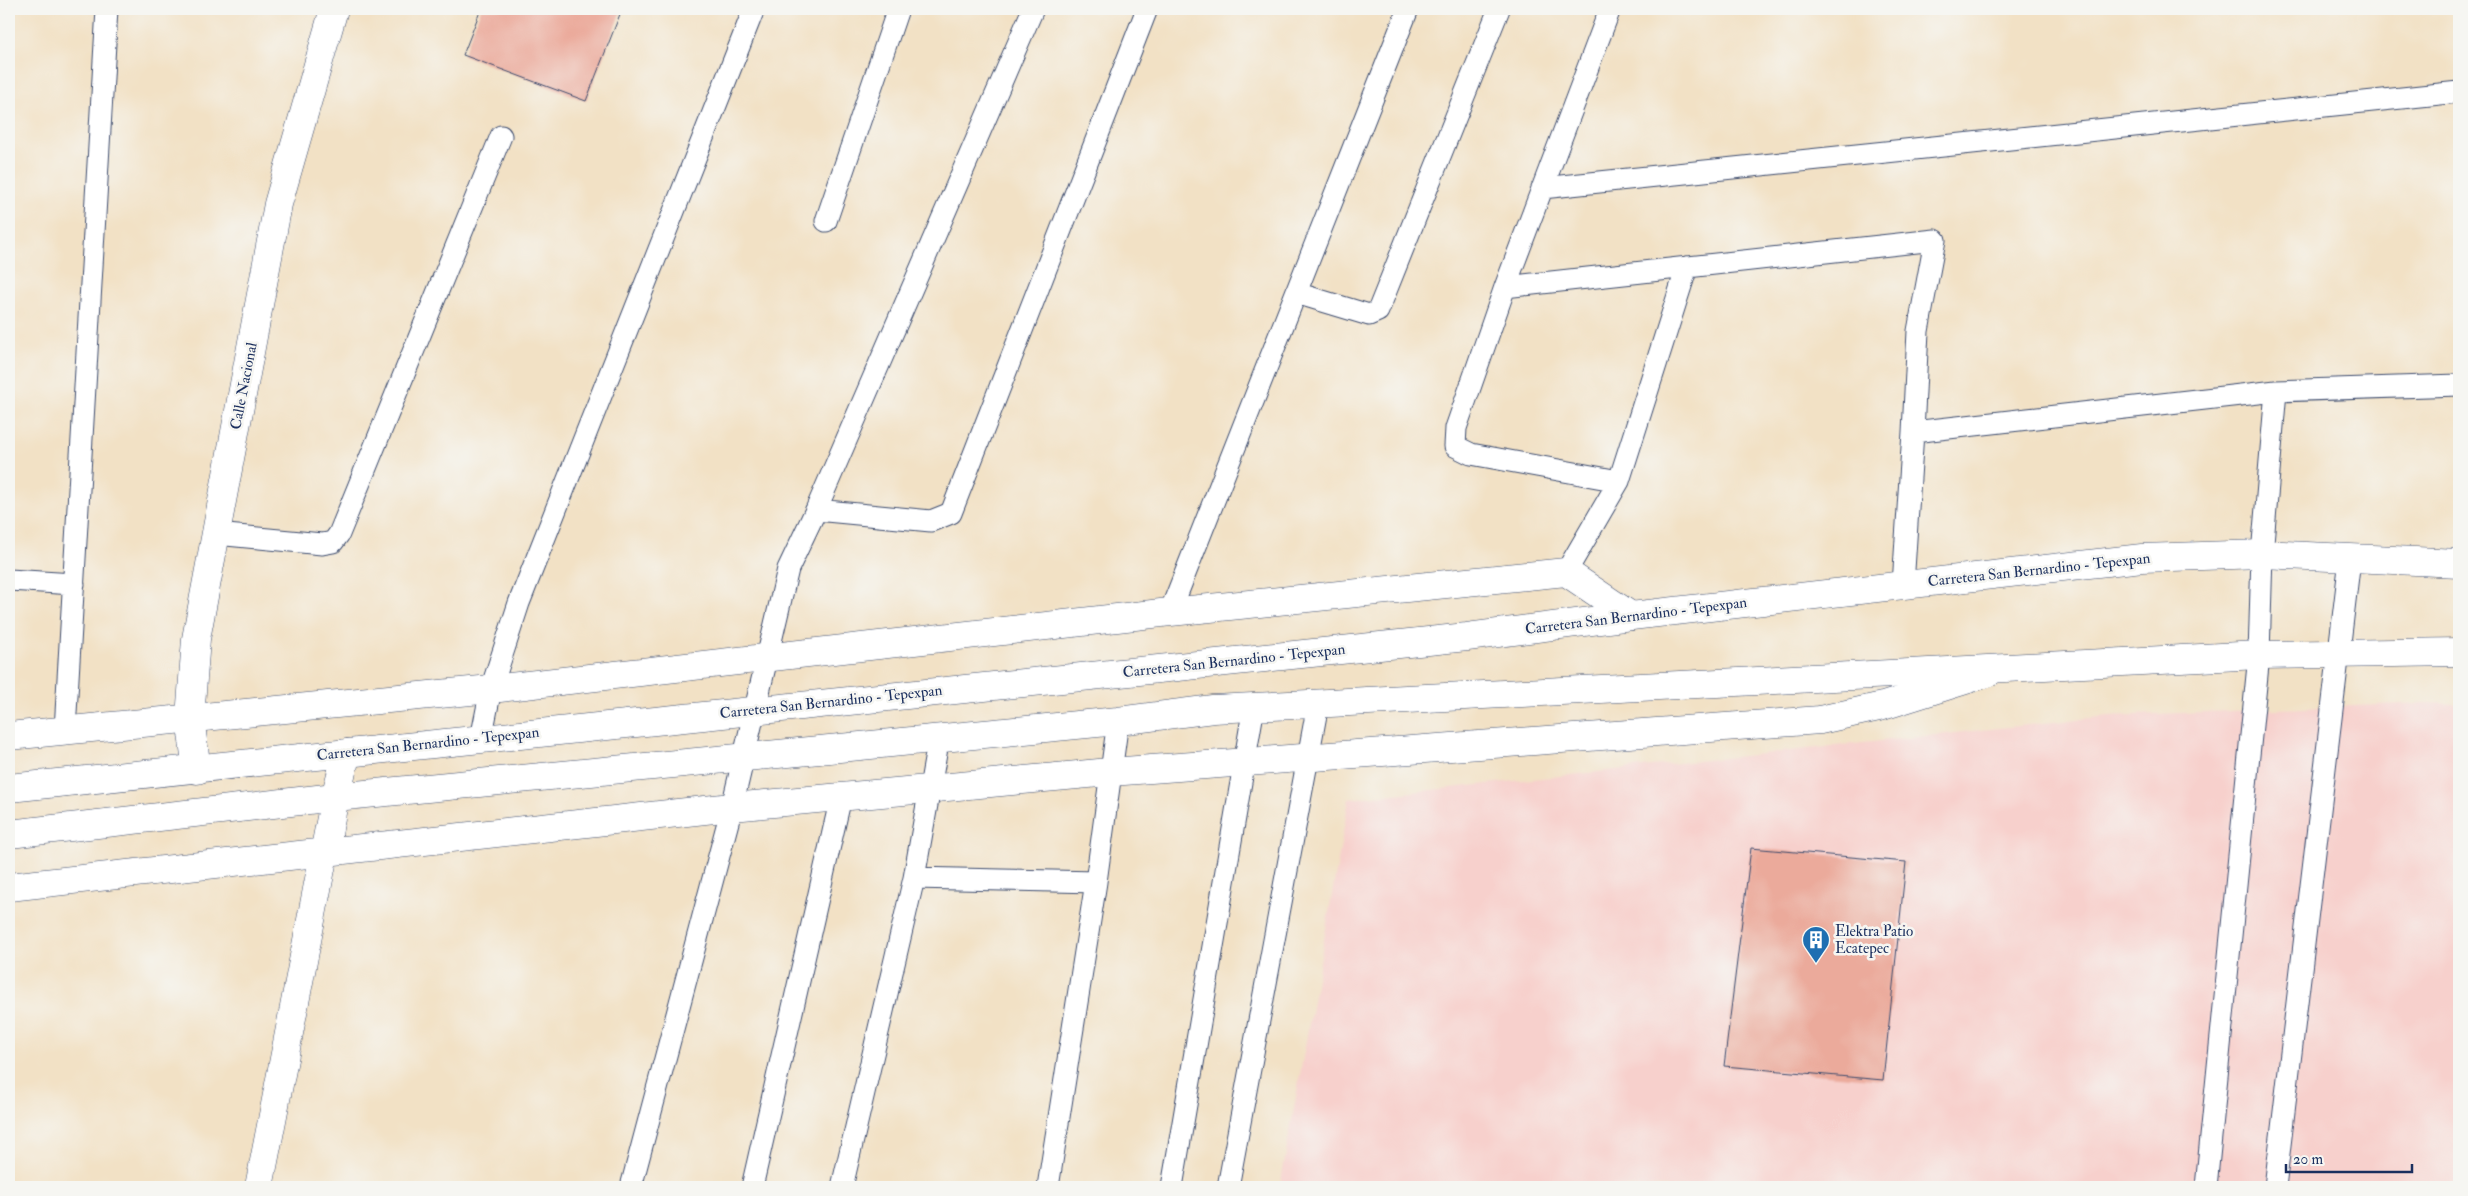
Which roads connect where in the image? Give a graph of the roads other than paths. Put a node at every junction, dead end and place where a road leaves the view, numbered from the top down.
1 (107, 9) edge
2 (334, 9) edge
3 (754, 9) edge
4 (898, 9) edge
5 (1032, 9) edge
6 (1147, 9) edge
7 (1408, 9) edge
8 (1499, 9) edge
9 (1610, 9) edge
10 (2459, 92) edge
11 (501, 136) dead end
12 (1542, 188) junction
13 (826, 221) dead end
14 (1687, 267) junction
15 (1505, 287) junction
16 (1296, 293) junction
17 (2459, 385) edge
18 (2276, 391) junction
19 (1913, 432) junction
20 (1618, 482) junction
21 (816, 510) junction
22 (216, 534) junction
23 (2262, 554) junction
24 (2350, 559) junction
25 (2459, 563) edge
26 (1566, 572) junction
27 (9, 580) edge
28 (74, 584) junction
29 (1903, 585) junction
30 (1170, 612) junction
31 (1631, 616) junction
32 (2459, 652) edge
33 (2340, 654) junction
34 (2259, 655) junction
35 (768, 656) junction
36 (2004, 668) junction
37 (491, 689) junction
38 (1318, 704) junction
39 (1254, 706) junction
40 (755, 710) junction
41 (190, 718) junction
42 (1118, 721) junction
43 (65, 730) junction
44 (9, 736) edge
45 (939, 737) junction
46 (481, 739) junction
47 (347, 753) junction
48 (744, 755) junction
49 (1307, 758) junction
50 (1244, 763) junction
51 (197, 770) junction
52 (1110, 772) junction
53 (9, 788) edge
54 (930, 789) junction
55 (336, 797) junction
56 (841, 797) junction
57 (732, 807) junction
58 (9, 834) edge
59 (325, 853) junction
60 (914, 878) junction
61 (1096, 882) junction
62 (9, 888) edge
63 (259, 1187) edge
64 (631, 1187) edge
65 (752, 1187) edge
66 (842, 1187) edge
67 (1048, 1187) edge
68 (1172, 1187) edge
69 (1228, 1187) edge
70 (2206, 1187) edge
71 (2275, 1187) edge

1 - 28 lane
2 - 22 main road, Calle Nacional
3 - 37 lane
4 - 13 lane
5 - 21 lane
6 - 21 lane
7 - 16 lane
8 - 16 lane
9 - 12 lane
10 - 12 lane
11 - 22 lane
12 - 15 lane
14 - 15 lane
14 - 19 lane
14 - 20 lane
15 - 20 lane
16 - 30 lane
17 - 18 lane
18 - 19 lane
18 - 23 lane
19 - 29 lane
20 - 26 lane
21 - 35 lane
22 - 41 main road, Calle Nacional
23 - 24 main road, Carretera San Bernardino - Tepexpan
23 - 29 main road, Carretera San Bernardino - Tepexpan
23 - 34 lane
24 - 25 main road, Carretera San Bernardino - Tepexpan
24 - 33 lane
26 - 30 main road
26 - 31 main road
27 - 28 lane
28 - 43 lane
29 - 31 main road, Carretera San Bernardino - Tepexpan
30 - 35 main road
31 - 40 main road, Carretera San Bernardino - Tepexpan
32 - 33 main road
33 - 34 main road
33 - 71 lane
34 - 36 main road
34 - 70 lane
35 - 37 main road
35 - 40 lane
36 - 38 main road
36 - 49 main road
37 - 41 main road
37 - 46 lane
38 - 39 main road
38 - 49 lane
39 - 42 main road
39 - 50 lane
40 - 46 main road, Carretera San Bernardino - Tepexpan
40 - 48 lane
41 - 43 main road
41 - 51 main road, Calle Nacional
42 - 45 main road
42 - 52 lane
43 - 44 main road
45 - 48 main road
45 - 54 lane
46 - 47 main road, Carretera San Bernardino - Tepexpan
47 - 51 main road, Carretera San Bernardino - Tepexpan
47 - 55 main road
48 - 55 main road
48 - 57 lane
49 - 50 main road
49 - 69 lane
50 - 52 main road
50 - 68 lane
51 - 53 main road, Carretera San Bernardino - Tepexpan
52 - 54 main road
52 - 61 lane
54 - 56 main road
54 - 60 lane
55 - 58 main road
55 - 59 main road
56 - 57 main road
56 - 65 lane
57 - 59 main road
57 - 64 lane
59 - 62 main road
59 - 63 main road
60 - 61 lane
60 - 66 lane
61 - 67 lane

